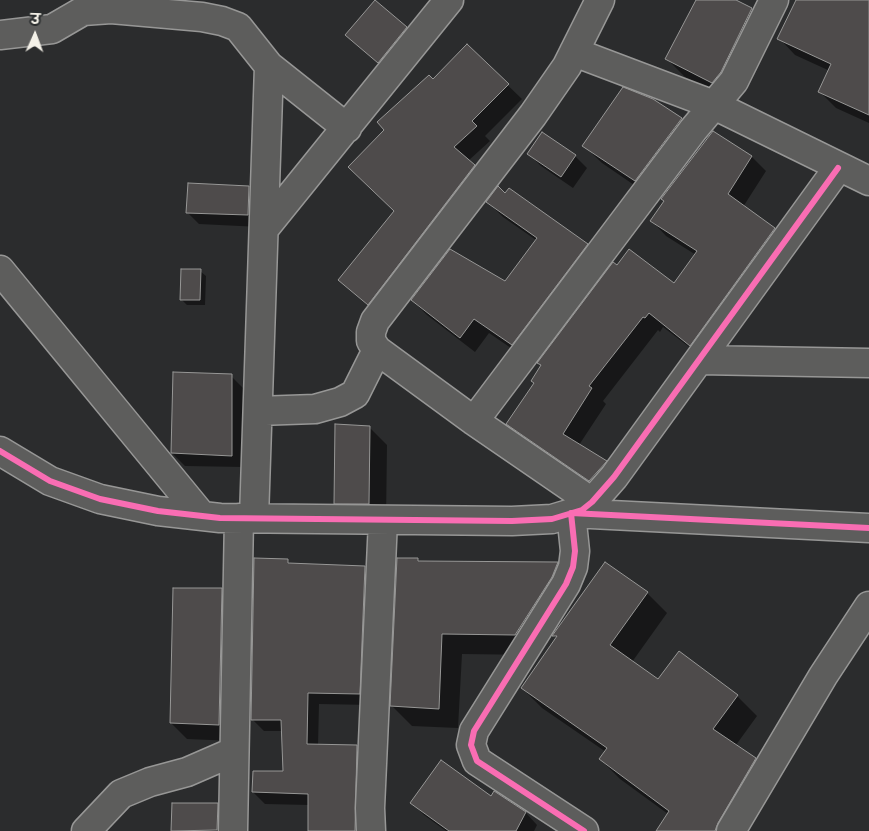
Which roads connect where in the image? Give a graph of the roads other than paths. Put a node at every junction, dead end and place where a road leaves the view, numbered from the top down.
1 (449, 0) edge
2 (600, 0) edge
3 (774, 0) edge
4 (0, 35) edge
5 (574, 52) junction
6 (269, 66) junction
7 (714, 105) junction
8 (346, 128) junction
9 (838, 168) junction
10 (869, 181) edge
11 (264, 229) junction
12 (0, 270) edge
13 (377, 350) junction
14 (699, 360) junction
15 (869, 363) edge
16 (258, 411) junction
17 (474, 422) junction
18 (0, 451) edge
19 (582, 508) junction
20 (202, 516) junction
21 (246, 518) junction
22 (383, 520) junction
23 (869, 528) edge
24 (869, 606) edge
25 (233, 752) junction
26 (86, 831) edge
27 (233, 831) edge
28 (371, 831) edge
29 (584, 831) edge
30 (730, 831) edge

1 - 8 street
2 - 5 street
3 - 7 street
4 - 6 street
5 - 7 street
5 - 13 street
6 - 8 street
6 - 11 street
7 - 9 street
7 - 17 street
8 - 11 street
9 - 10 street
9 - 14 street
11 - 16 street
12 - 20 street
13 - 16 street
13 - 17 street
14 - 15 street
14 - 19 street
16 - 21 street
17 - 19 street
18 - 20 street
19 - 22 street
19 - 23 street
19 - 29 street
20 - 21 street
21 - 22 street
21 - 25 street
22 - 28 street
24 - 30 street
25 - 26 street
25 - 27 street

